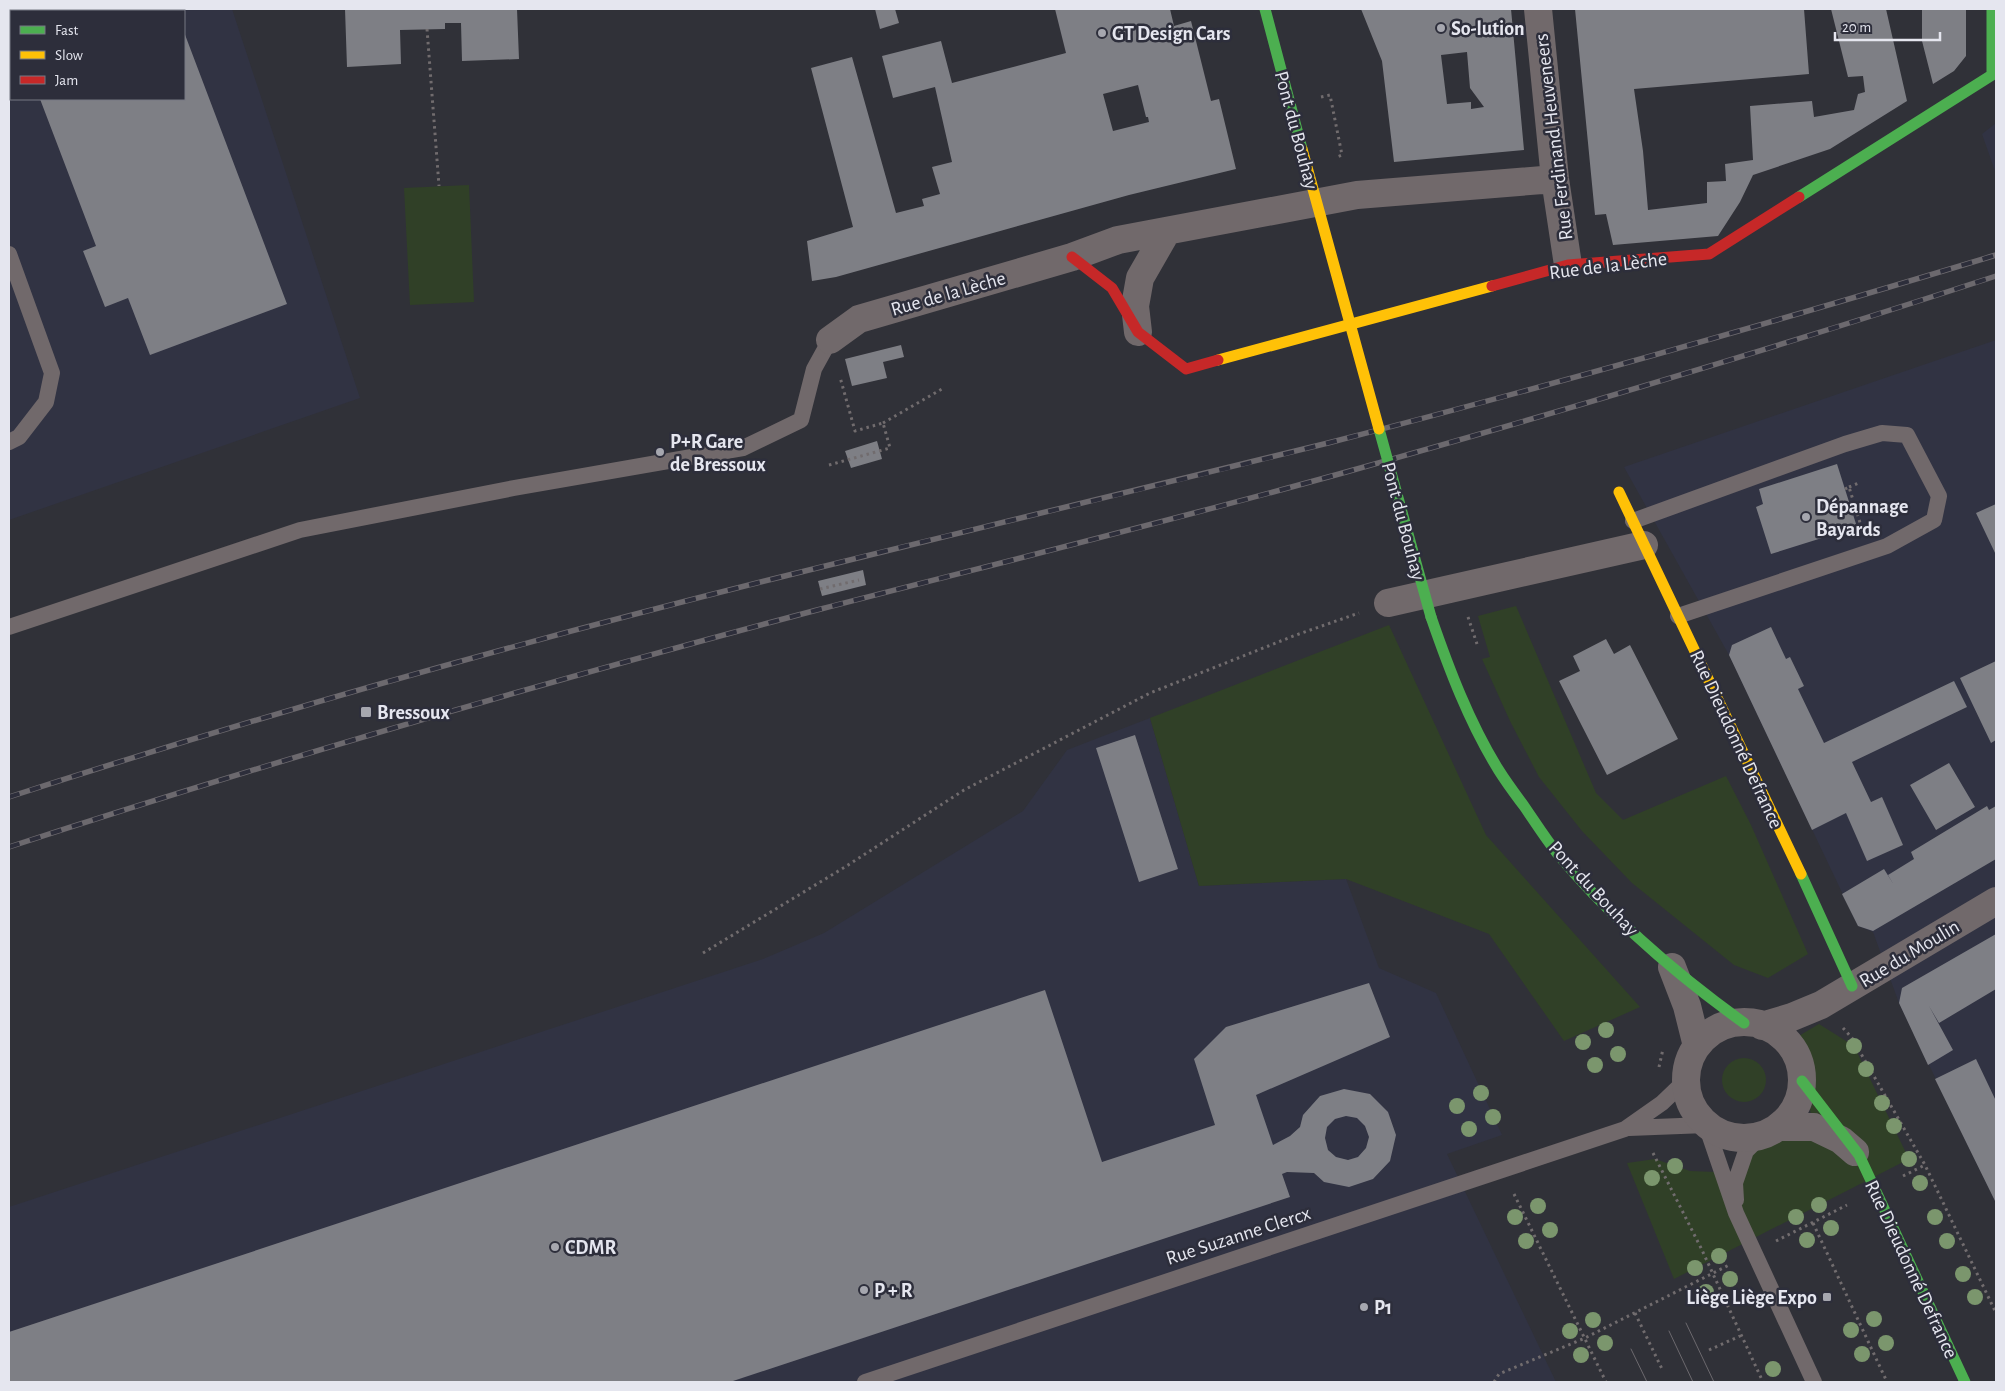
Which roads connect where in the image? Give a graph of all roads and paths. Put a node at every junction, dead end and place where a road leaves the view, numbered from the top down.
1 (1265, 9) edge
2 (1538, 9) edge
3 (1992, 9) edge
4 (427, 29) dead end
5 (1994, 74) edge
6 (1313, 99) dead end
7 (1333, 158) dead end
8 (1556, 179) junction
9 (439, 186) dead end
10 (1167, 231) junction
11 (9, 254) edge
12 (1072, 257) junction
13 (1568, 265) junction
14 (1138, 332) junction
15 (830, 340) junction
16 (942, 389) dead end
17 (883, 423) junction
18 (9, 442) edge
19 (829, 465) dead end
20 (1861, 482) dead end
21 (1849, 487) junction
22 (1845, 489) dead end
23 (1619, 492) dead end
24 (1639, 534) junction
25 (1864, 554) junction
26 (859, 580) dead end
27 (820, 589) dead end
28 (1388, 603) joint
29 (1467, 613) dead end
30 (1678, 616) junction
31 (9, 627) edge
32 (1473, 649) dead end
33 (1996, 901) edge
34 (702, 953) dead end
35 (1672, 967) junction
36 (1852, 986) junction
37 (1821, 1005) junction
38 (1753, 1024) junction
39 (1664, 1044) dead end
40 (1697, 1046) junction
41 (1791, 1047) junction
42 (1654, 1074) dead end
43 (1686, 1080) junction
44 (1802, 1080) junction
45 (1706, 1125) junction
46 (1625, 1129) junction
47 (1770, 1131) junction
48 (1859, 1155) junction
49 (1925, 1165) junction
50 (1503, 1170) junction
51 (1876, 1190) junction
52 (1736, 1213) junction
53 (1813, 1223) junction
54 (1755, 1252) junction
55 (1712, 1274) junction
56 (1635, 1313) junction
57 (1996, 1313) edge
58 (1740, 1336) junction
59 (1584, 1338) junction
60 (1709, 1350) dead end
61 (1662, 1369) dead end
62 (865, 1382) edge
63 (1494, 1382) edge
64 (1606, 1382) edge
65 (1763, 1382) edge
66 (1814, 1382) edge
67 (1887, 1382) edge
68 (1965, 1382) edge

1 - 35 street, Pont du Bouhay, bridge
2 - 8 street, Rue Ferdinand Heuveneers
3 - 5 street, Rue de la Lèche
4 - 9 path
5 - 13 street, Rue de la Lèche
6 - 7 path
8 - 10 street, Rue de la Lèche
8 - 13 street, Rue Ferdinand Heuveneers
10 - 12 street, Rue de la Lèche
10 - 14 street
11 - 18 lane
12 - 14 street, Rue de la Lèche
12 - 15 street, Rue de la Lèche
13 - 14 street, Rue de la Lèche
15 - 17 path
15 - 31 lane
16 - 17 path
17 - 19 path
20 - 21 path
21 - 22 path
21 - 25 path
23 - 24 street, Rue Dieudonné Defrance
24 - 25 lane
24 - 28 street
24 - 30 street, Rue Dieudonné Defrance
25 - 30 lane
26 - 27 path
28 - 34 path
29 - 32 path
30 - 36 street, Rue Dieudonné Defrance
33 - 36 street, Rue du Moulin
35 - 38 street, Pont du Bouhay
35 - 40 street, Pont du Bouhay
36 - 37 street, Rue du Moulin
37 - 38 street, Rue du Moulin
37 - 41 street, Rue du Moulin
37 - 49 path
38 - 40 street
38 - 41 street
39 - 42 path
40 - 43 street
41 - 44 street
43 - 45 street
43 - 46 lane, Rue Suzanne Clercx
44 - 47 street
44 - 48 street, Rue Dieudonné Defrance
45 - 46 lane, Rue Suzanne Clercx
45 - 47 street
45 - 52 lane
46 - 50 lane, Rue Suzanne Clercx
46 - 55 path
47 - 48 street, Rue Dieudonné Defrance
47 - 52 lane
48 - 51 street, Rue Dieudonné Defrance
49 - 51 path
49 - 57 path
50 - 59 path
50 - 62 lane, Rue Suzanne Clercx
51 - 53 path
51 - 68 street, Rue Dieudonné Defrance
52 - 54 lane
53 - 54 path
53 - 67 path
54 - 55 path
54 - 66 lane
55 - 56 path
55 - 58 path
56 - 59 path
56 - 61 path
58 - 60 path
58 - 65 path
59 - 63 path
59 - 64 path

